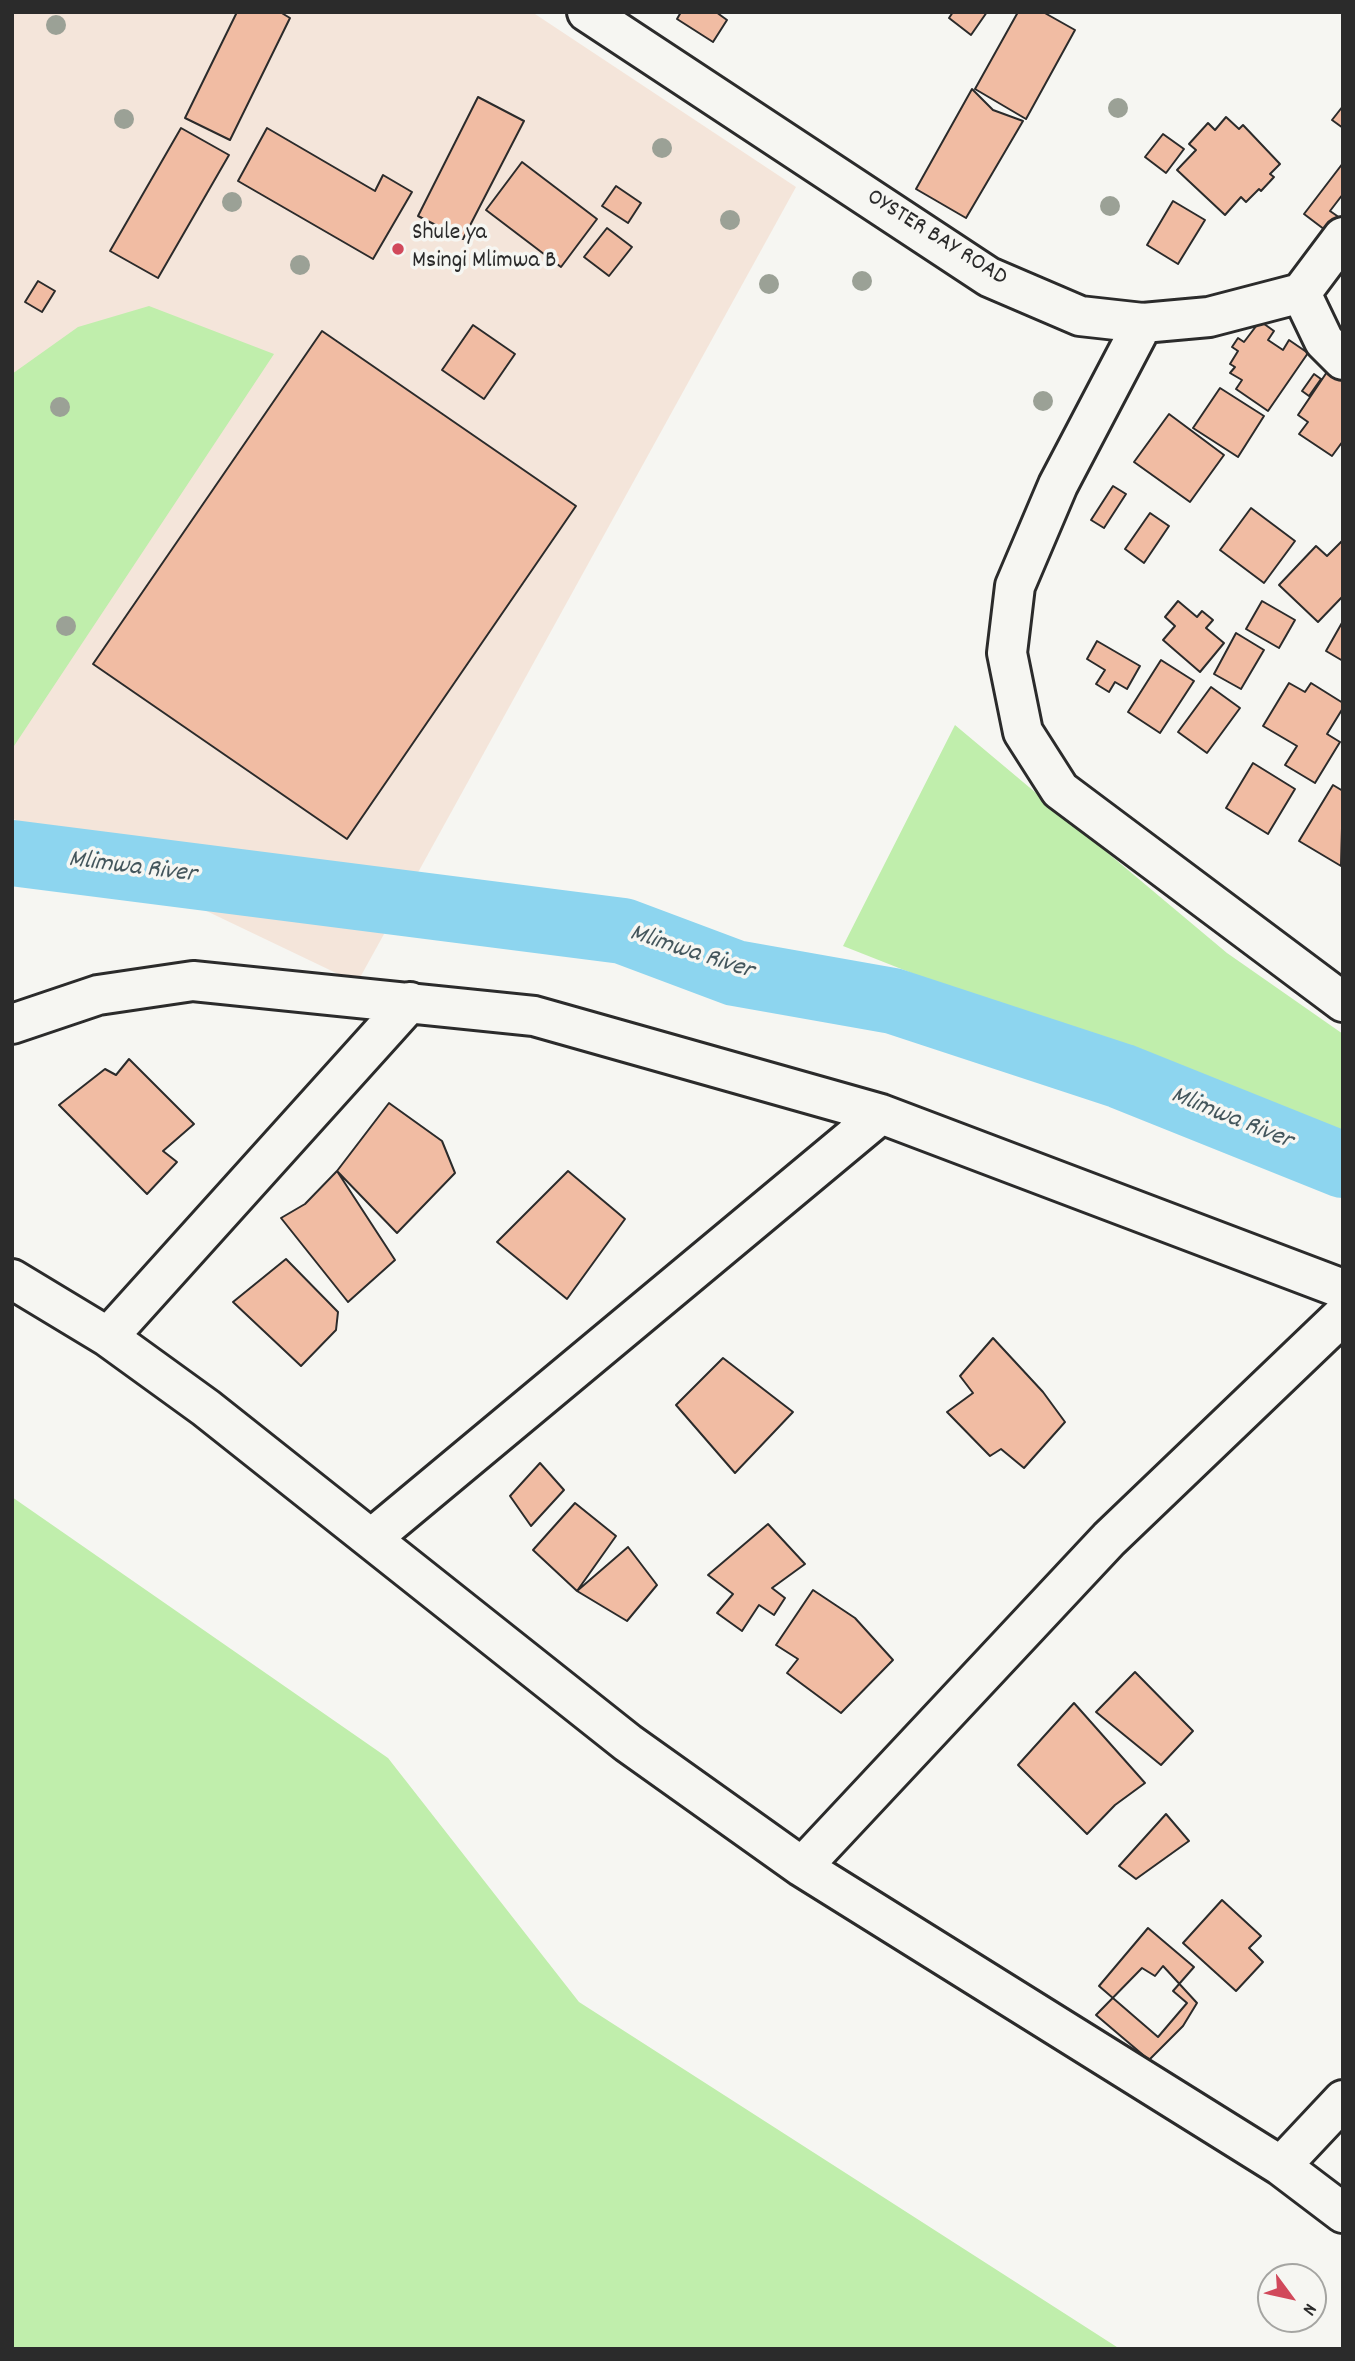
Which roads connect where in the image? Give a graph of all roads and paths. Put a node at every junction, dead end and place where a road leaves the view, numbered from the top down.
1 (587, 12) edge
2 (1343, 237) edge
3 (1301, 293) junction
4 (1143, 323) junction
5 (1343, 360) edge
6 (410, 1002) junction
7 (1343, 1002) edge
8 (12, 1024) edge
9 (881, 1114) junction
10 (12, 1279) edge
11 (1343, 1289) edge
12 (1343, 1315) edge
13 (108, 1338) junction
14 (372, 1538) junction
15 (802, 1867) junction
16 (1343, 2100) edge
17 (1281, 2166) junction
18 (1343, 2213) edge

1 - 4 street, OYSTER BAY ROAD
2 - 3 street
3 - 4 street, OYSTER BAY ROAD
3 - 5 street
4 - 7 street
6 - 8 street
6 - 9 street
6 - 13 street
9 - 11 street
9 - 14 street
10 - 13 street
12 - 15 street
13 - 14 street
14 - 15 street
15 - 17 street
16 - 17 street
17 - 18 street

